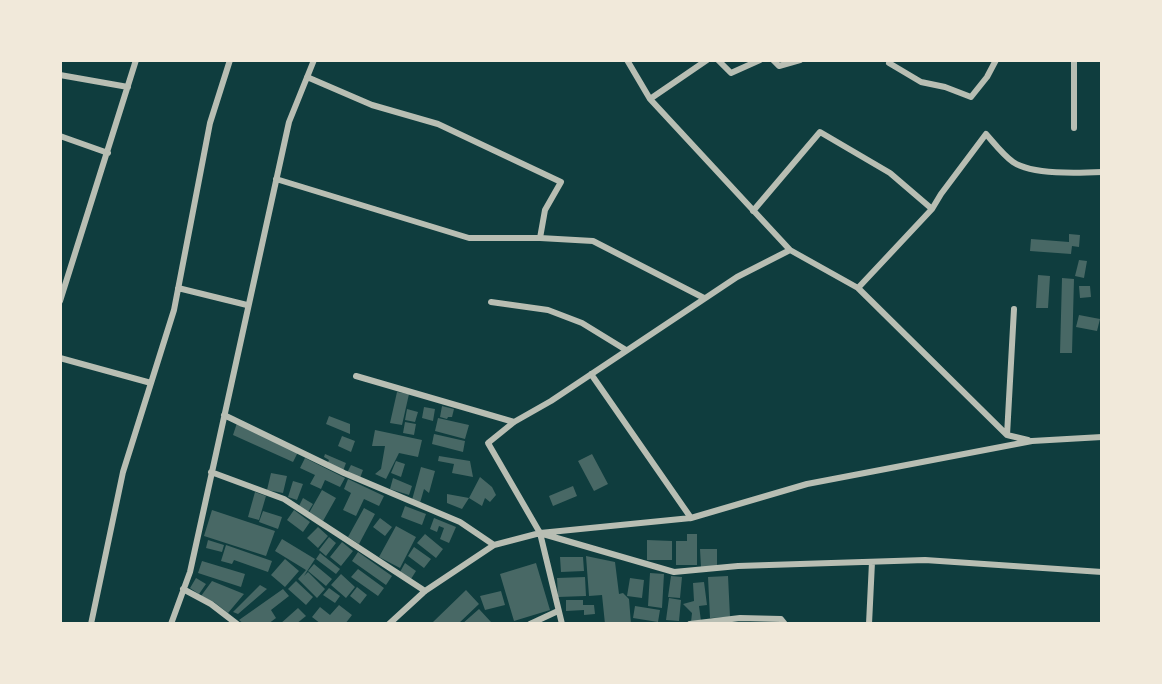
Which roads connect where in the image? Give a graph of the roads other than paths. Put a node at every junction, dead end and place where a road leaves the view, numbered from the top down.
1 (136, 60) edge
2 (230, 60) edge
3 (314, 60) edge
4 (627, 60) edge
5 (706, 60) edge
6 (718, 60) edge
7 (760, 60) edge
8 (773, 60) edge
9 (800, 60) edge
10 (996, 60) edge
11 (1074, 60) edge
12 (889, 63) dead end
13 (60, 75) edge
14 (308, 76) junction
15 (128, 87) junction
16 (650, 99) junction
17 (1074, 128) dead end
18 (60, 136) edge
19 (108, 153) junction
20 (1102, 172) edge
21 (276, 179) junction
22 (932, 209) junction
23 (753, 211) junction
24 (540, 238) junction
25 (790, 250) junction
26 (178, 288) junction
27 (858, 288) junction
28 (704, 298) junction
29 (60, 301) edge
30 (492, 302) dead end
31 (248, 305) junction
32 (1014, 309) dead end
33 (626, 350) junction
34 (60, 358) edge
35 (591, 374) junction
36 (356, 376) dead end
37 (151, 383) junction
38 (224, 414) junction
39 (514, 422) junction
40 (1006, 435) junction
41 (1102, 437) edge
42 (1032, 441) junction
43 (211, 472) junction
44 (691, 518) junction
45 (540, 533) junction
46 (494, 545) junction
47 (872, 561) junction
48 (1102, 572) edge
49 (183, 589) junction
50 (425, 591) junction
51 (558, 611) junction
52 (91, 624) edge
53 (171, 624) edge
54 (237, 624) edge
55 (389, 624) edge
56 (530, 624) edge
57 (562, 624) edge
58 (690, 624) edge
59 (785, 624) edge
60 (869, 624) edge

1 - 15 street
2 - 26 street
3 - 14 street
4 - 16 street
5 - 16 street
6 - 7 street
8 - 9 street
10 - 12 street
11 - 17 street
13 - 15 street
14 - 21 street
14 - 24 street
15 - 19 street
16 - 23 street
18 - 19 street
19 - 29 street
20 - 22 street
21 - 24 street
21 - 31 street
22 - 23 street
22 - 27 street
23 - 25 street
24 - 28 street
25 - 27 street
25 - 28 street
26 - 31 street
26 - 37 street
27 - 40 street
28 - 33 street
30 - 33 street
31 - 38 street
32 - 40 street
33 - 35 street
34 - 37 street
35 - 39 street
35 - 44 street
36 - 39 street
37 - 52 street
38 - 43 street
38 - 46 street
39 - 45 street
40 - 42 street
41 - 42 street
42 - 44 street
43 - 49 street
43 - 50 street
44 - 45 street
45 - 46 street
45 - 47 street
45 - 51 street
46 - 50 street
47 - 48 street
47 - 60 street
49 - 53 street
49 - 54 street
50 - 55 street
51 - 56 street
51 - 57 street
58 - 59 street

